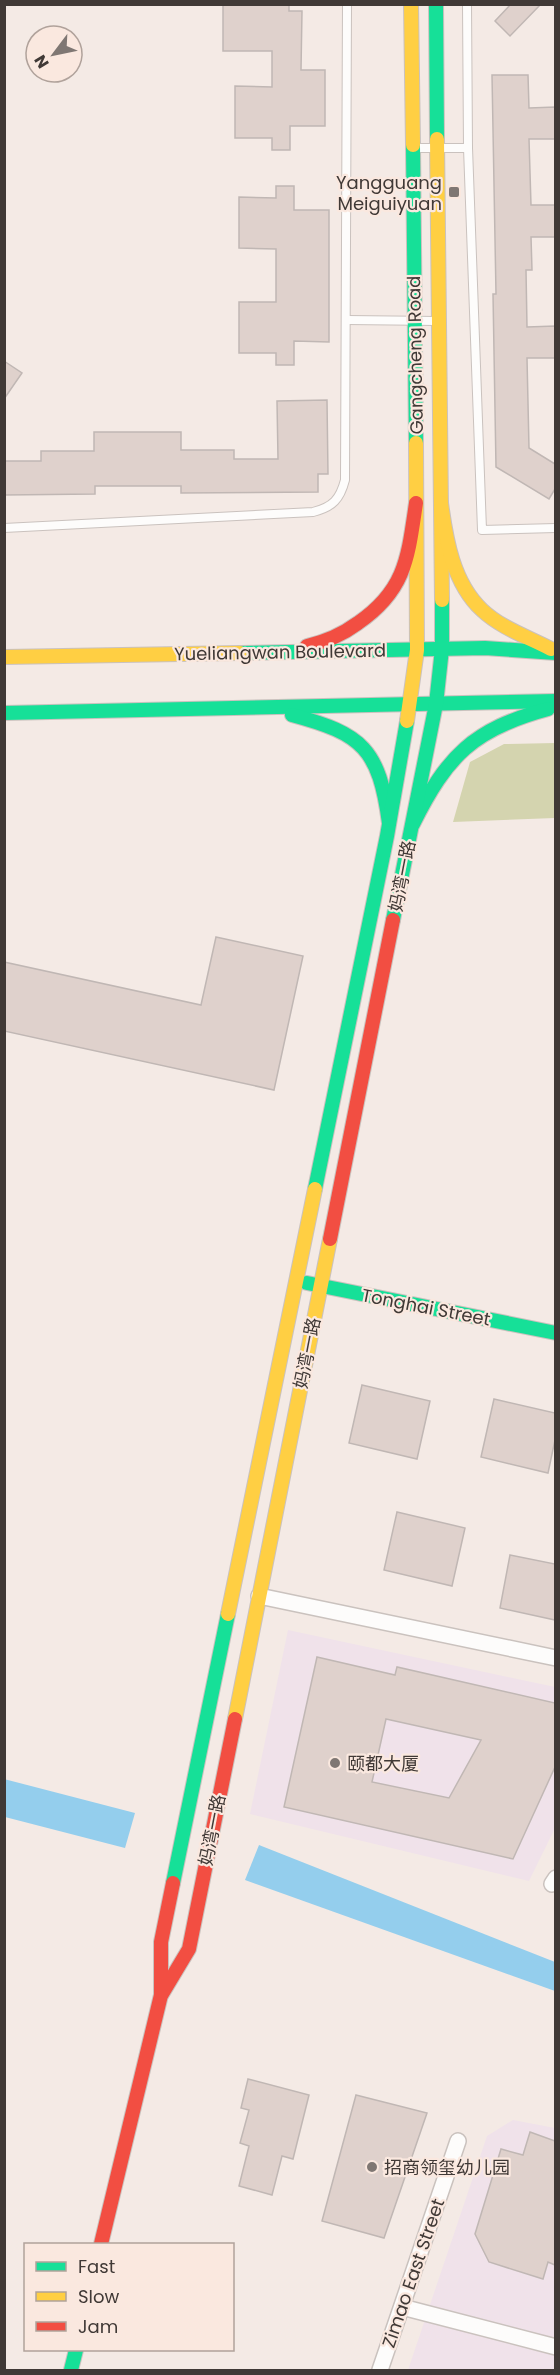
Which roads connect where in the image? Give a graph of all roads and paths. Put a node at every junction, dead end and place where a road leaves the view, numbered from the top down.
1 (347, 4) edge
2 (411, 4) edge
3 (436, 4) edge
4 (467, 4) edge
5 (413, 148) junction
6 (437, 148) junction
7 (468, 148) junction
8 (347, 320) junction
9 (414, 321) junction
10 (439, 321) junction
11 (416, 503) junction
12 (441, 503) junction
13 (4, 528) edge
14 (555, 528) edge
15 (442, 649) junction
16 (417, 650) junction
17 (271, 653) junction
18 (555, 653) edge
19 (4, 657) edge
20 (555, 701) edge
21 (436, 704) junction
22 (410, 705) junction
23 (555, 707) edge
24 (263, 708) junction
25 (4, 713) edge
26 (389, 823) junction
27 (413, 824) junction
28 (296, 1281) junction
29 (321, 1286) junction
30 (555, 1333) edge
31 (259, 1596) junction
32 (555, 1658) edge
33 (161, 1995) junction
34 (458, 2141) dead end
35 (101, 2243) edge
36 (402, 2307) junction
37 (555, 2346) edge
38 (76, 2351) edge
39 (71, 2370) edge
40 (380, 2370) edge

1 - 8 lane
2 - 5 street, Gangcheng Road
3 - 6 street, Gangcheng Road
4 - 7 lane
5 - 6 lane
5 - 9 street, Gangcheng Road
6 - 7 lane
6 - 10 street, Gangcheng Road
7 - 14 lane
8 - 9 lane
8 - 13 lane
9 - 10 lane
9 - 11 street, Gangcheng Road
10 - 12 street, Gangcheng Road
11 - 16 street, Gangcheng Road
11 - 17 street
12 - 15 street, Gangcheng Road
12 - 18 street
15 - 16 street, Yueliangwan Boulevard
15 - 18 street, Yueliangwan Boulevard
15 - 21 street, Gangcheng Road
16 - 17 street, Yueliangwan Boulevard
16 - 22 street, Gangcheng Road
17 - 19 street, Yueliangwan Boulevard
20 - 21 street
21 - 22 street
21 - 27 street, 妈湾一路
22 - 24 street
22 - 26 street, 妈湾一路
23 - 27 street
24 - 25 street
24 - 26 street
26 - 28 street, 妈湾一路
27 - 29 street, 妈湾一路
28 - 29 street, Tonghai Street
28 - 33 street, 妈湾一路
29 - 30 street, Tonghai Street
29 - 31 street, 妈湾一路
31 - 32 street
31 - 33 street, 妈湾一路
33 - 35 street, 妈湾一路
34 - 36 street, Zimao East Street
36 - 37 street
36 - 40 street, Zimao East Street
38 - 39 street

